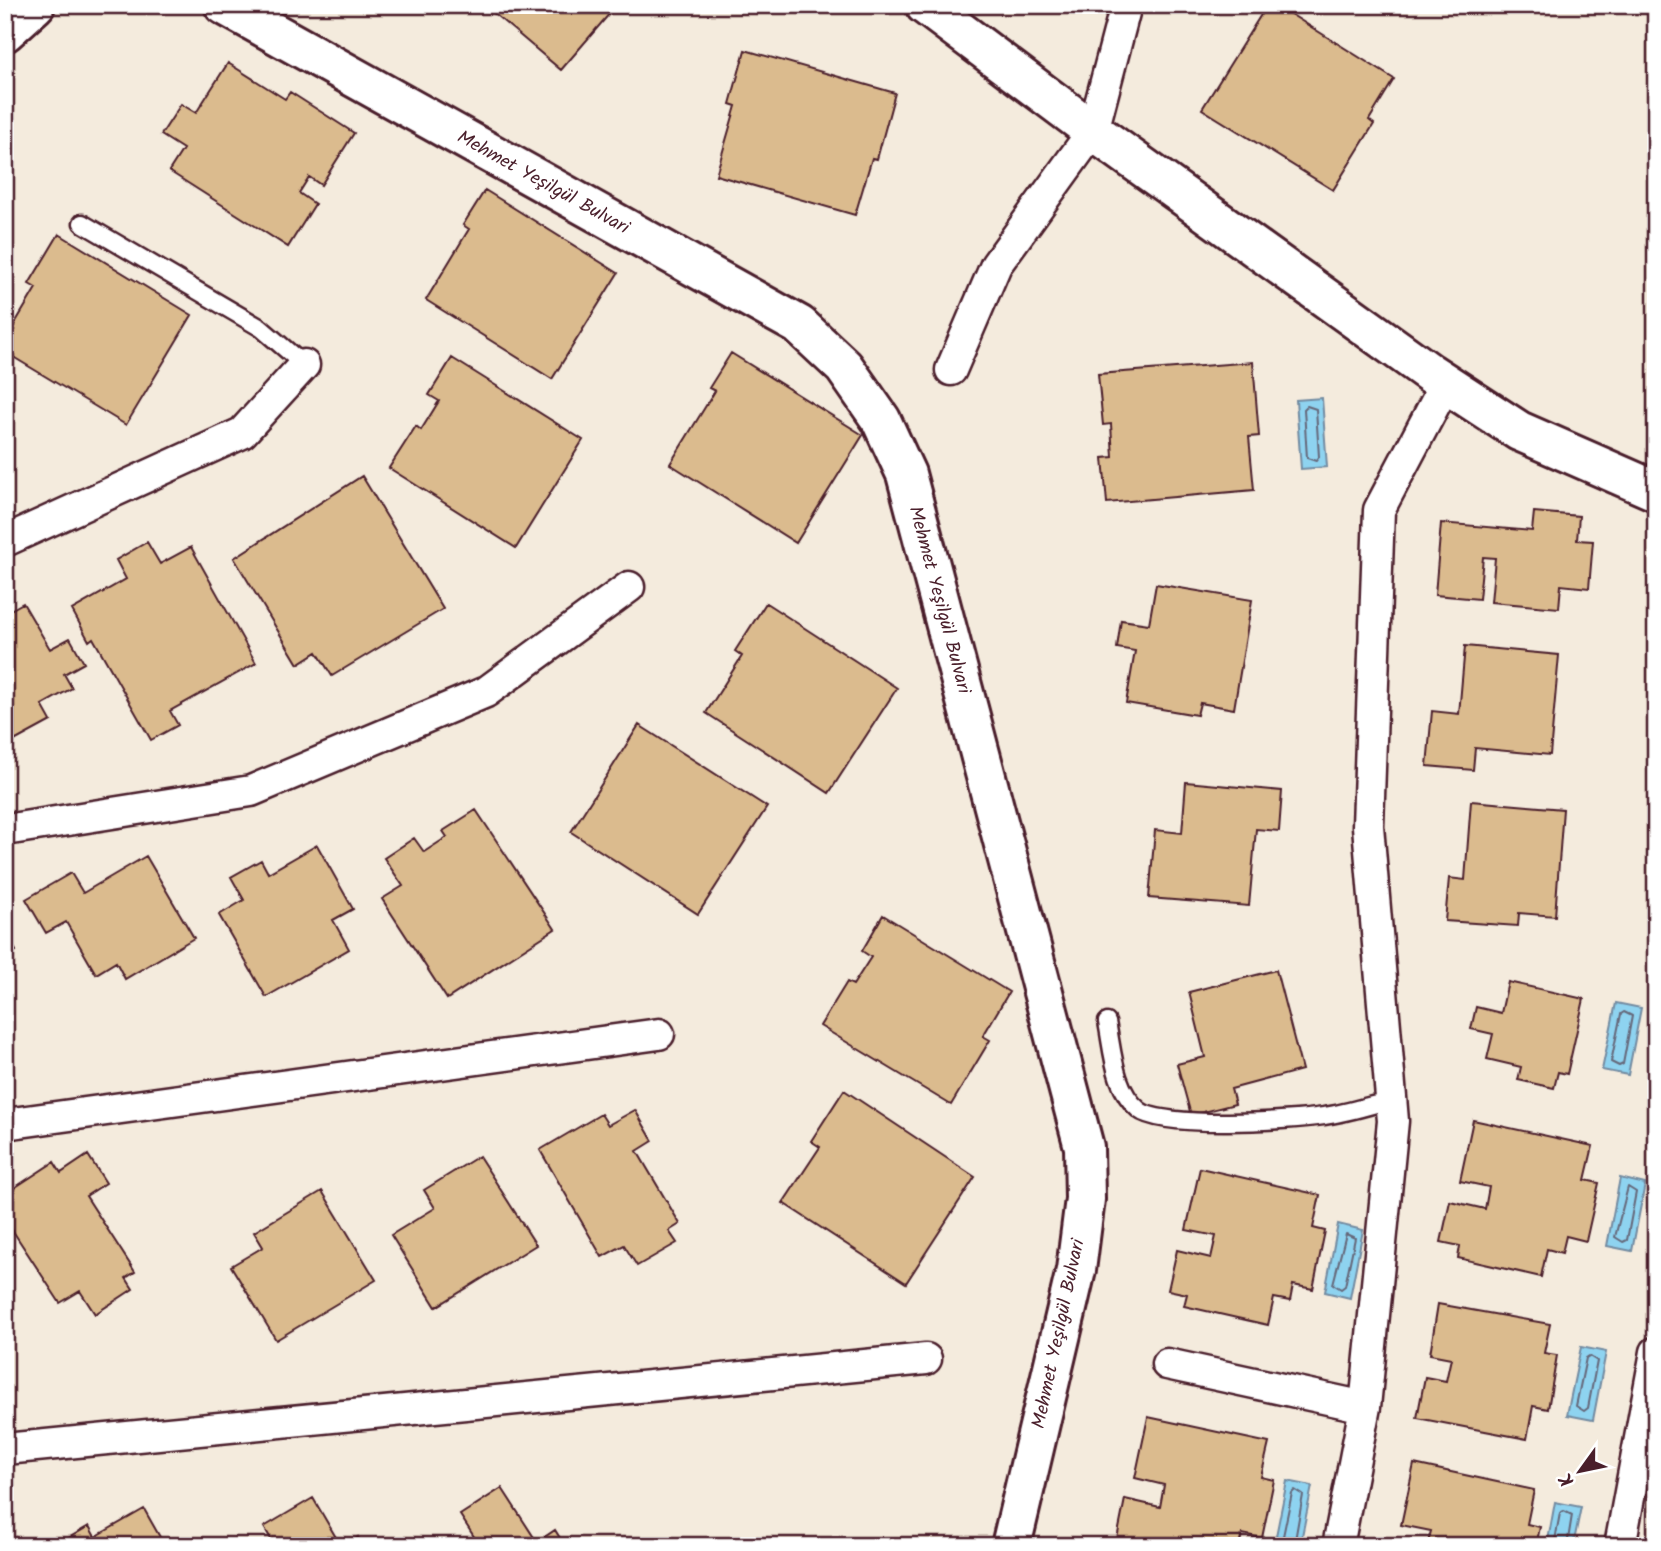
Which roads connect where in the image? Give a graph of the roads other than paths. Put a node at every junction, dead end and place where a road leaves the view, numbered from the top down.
1 (35, 5) edge
2 (225, 5) edge
3 (925, 5) edge
4 (1126, 5) edge
5 (5, 32) edge
6 (1093, 131) junction
7 (82, 223) dead end
8 (304, 365) joint
9 (951, 370) dead end
10 (1446, 383) junction
11 (1656, 491) edge
12 (5, 541) edge
13 (629, 587) dead end
14 (5, 830) edge
15 (1107, 1022) dead end
16 (659, 1034) dead end
17 (1392, 1100) junction
18 (5, 1124) edge
19 (1656, 1352) edge
20 (926, 1359) dead end
21 (1167, 1364) dead end
22 (1365, 1406) junction
23 (5, 1449) edge
24 (1011, 1546) edge
25 (1338, 1546) edge
26 (1619, 1546) edge

1 - 5 main road
2 - 24 main road, Mehmet Yeşilgül Bulvari
3 - 6 main road
4 - 6 street
6 - 9 street
6 - 10 main road
7 - 8 lane
8 - 12 street
10 - 11 main road
10 - 17 street
13 - 14 street
15 - 17 lane
16 - 18 street
17 - 22 street
19 - 26 street
20 - 23 street
21 - 22 street
22 - 25 street

